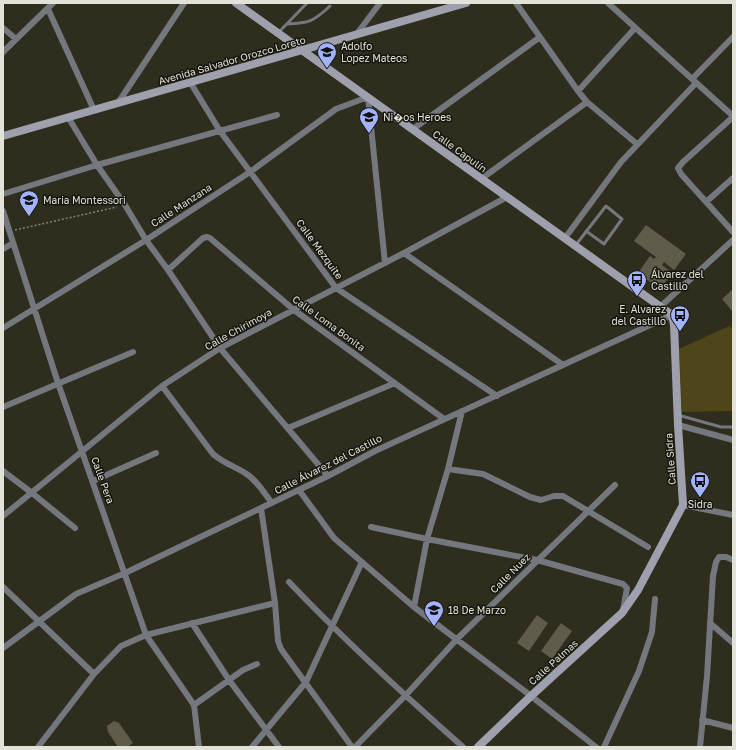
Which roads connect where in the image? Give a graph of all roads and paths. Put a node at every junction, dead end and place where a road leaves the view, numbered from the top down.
1 (53, 3) edge
2 (184, 3) edge
3 (236, 3) edge
4 (307, 3) edge
5 (380, 3) edge
6 (466, 3) edge
7 (516, 3) edge
8 (608, 3) edge
9 (330, 6) dead end
10 (48, 9) junction
11 (287, 24) junction
12 (3, 28) edge
13 (635, 28) junction
14 (278, 33) junction
15 (356, 36) junction
16 (540, 37) junction
17 (733, 37) edge
18 (16, 39) junction
19 (303, 51) junction
20 (3, 52) edge
21 (694, 81) junction
22 (190, 82) junction
23 (578, 91) junction
24 (368, 97) junction
25 (587, 102) junction
26 (118, 103) junction
27 (94, 110) junction
28 (277, 115) dead end
29 (68, 117) junction
30 (733, 117) edge
31 (412, 129) junction
32 (220, 131) junction
33 (3, 136) edge
34 (637, 144) junction
35 (97, 165) junction
36 (250, 172) junction
37 (733, 178) edge
38 (482, 179) junction
39 (3, 194) edge
40 (507, 197) junction
41 (706, 202) junction
42 (125, 205) junction
43 (3, 210) edge
44 (586, 231) junction
45 (10, 232) junction
46 (733, 232) edge
47 (564, 238) junction
48 (146, 240) junction
49 (733, 240) edge
50 (13, 243) junction
51 (575, 246) junction
52 (3, 249) edge
53 (404, 253) junction
54 (385, 263) junction
55 (168, 270) junction
56 (336, 288) junction
57 (660, 307) junction
58 (34, 309) junction
59 (294, 310) junction
60 (672, 316) junction
61 (3, 328) edge
62 (220, 348) junction
63 (133, 352) dead end
64 (563, 365) junction
65 (58, 383) junction
66 (395, 383) junction
67 (162, 386) junction
68 (497, 396) junction
69 (3, 407) edge
70 (462, 411) junction
71 (678, 415) junction
72 (444, 419) junction
73 (678, 425) junction
74 (733, 427) edge
75 (288, 428) junction
76 (733, 440) edge
77 (82, 451) junction
78 (156, 453) dead end
79 (448, 469) junction
80 (3, 471) edge
81 (328, 476) junction
82 (93, 481) junction
83 (615, 486) dead end
84 (299, 490) junction
85 (32, 492) junction
86 (272, 503) junction
87 (683, 505) junction
88 (261, 508) junction
89 (588, 512) junction
90 (3, 516) edge
91 (733, 516) edge
92 (371, 526) dead end
93 (75, 528) dead end
94 (427, 539) junction
95 (648, 547) dead end
96 (537, 560) junction
97 (733, 560) edge
98 (362, 562) junction
99 (126, 574) junction
100 (289, 582) dead end
101 (3, 587) edge
102 (655, 599) dead end
103 (274, 603) junction
104 (414, 607) junction
105 (622, 614) junction
106 (38, 622) junction
107 (710, 623) junction
108 (192, 624) junction
109 (332, 627) junction
110 (146, 635) junction
111 (457, 639) junction
112 (733, 644) edge
113 (3, 648) edge
114 (257, 664) dead end
115 (94, 674) junction
116 (230, 680) junction
117 (306, 682) junction
118 (405, 696) junction
119 (531, 696) junction
120 (194, 705) junction
121 (702, 720) junction
122 (733, 728) edge
123 (266, 729) junction
124 (39, 747) edge
125 (199, 747) edge
126 (252, 747) edge
127 (279, 747) edge
128 (354, 747) edge
129 (463, 747) edge
130 (478, 747) edge
131 (596, 747) edge
132 (604, 747) edge
133 (700, 747) edge

1 - 10 street
2 - 26 street
3 - 14 street, Calle Capulín
4 - 11 lane
5 - 15 street
6 - 15 street, Avenida Salvador Orozco Loreto
7 - 16 street
8 - 13 street
9 - 11 lane
10 - 18 street
10 - 27 street
11 - 14 lane
12 - 18 street
13 - 21 street
13 - 23 street
14 - 19 street, Calle Capulín
15 - 19 street, Avenida Salvador Orozco Loreto
16 - 23 street
16 - 31 street
17 - 21 street
18 - 20 street
19 - 22 street, Avenida Salvador Orozco Loreto
19 - 24 street, Calle Capulín
21 - 30 street
21 - 34 street
22 - 26 street, Avenida Salvador Orozco Loreto
22 - 32 street, Calle Mezquite
23 - 25 street
24 - 31 street, Calle Capulín
24 - 36 street, Calle Manzana
24 - 54 street
25 - 34 street
25 - 38 street
26 - 27 street, Avenida Salvador Orozco Loreto
27 - 29 street, Avenida Salvador Orozco Loreto
28 - 32 street
29 - 33 street, Avenida Salvador Orozco Loreto
29 - 35 street
30 - 41 street
31 - 38 street, Calle Capulín
32 - 35 street
32 - 36 street, Calle Mezquite
34 - 47 street
35 - 39 street
35 - 42 street
36 - 48 street, Calle Manzana
36 - 56 street, Calle Mezquite
37 - 41 street
38 - 40 street, Calle Capulín
40 - 47 street, Calle Capulín
40 - 53 street, Calle Chirimoya
41 - 46 street
42 - 45 path
42 - 48 street
43 - 45 street, Calle Pera
44 - 44 lane
44 - 51 lane
45 - 50 street, Calle Pera
47 - 51 street, Calle Capulín
48 - 55 street
48 - 58 street, Calle Manzana
49 - 57 street
50 - 52 street
50 - 58 street, Calle Pera
51 - 57 street, Calle Capulín
53 - 54 street, Calle Chirimoya
53 - 64 street
54 - 56 street, Calle Chirimoya
55 - 59 street, Calle Loma Bonita
55 - 62 street
56 - 59 street, Calle Chirimoya
56 - 68 street, Calle Mezquite
57 - 60 street, Calle Capulín
58 - 61 street, Calle Manzana
58 - 65 street, Calle Pera
59 - 62 street, Calle Chirimoya
59 - 66 street, Calle Loma Bonita
60 - 64 street, Calle Álvarez del Castillo
60 - 71 street, Calle Sidra
62 - 67 street, Calle Chirimoya
62 - 75 street
63 - 65 street
64 - 68 street, Calle Álvarez del Castillo
65 - 69 street
65 - 77 street, Calle Pera
66 - 72 street, Calle Loma Bonita
66 - 75 street
67 - 77 street, Calle Chirimoya
67 - 86 street
68 - 70 street, Calle Álvarez del Castillo
70 - 72 street, Calle Álvarez del Castillo
70 - 79 street
71 - 73 street, Calle Sidra
71 - 74 lane
72 - 81 street, Calle Álvarez del Castillo
73 - 76 street
73 - 87 street, Calle Sidra
75 - 81 street
77 - 82 street, Calle Pera
77 - 85 street, Calle Chirimoya
78 - 82 street
79 - 89 street
79 - 94 street
80 - 85 street
81 - 84 street, Calle Álvarez del Castillo
82 - 99 street, Calle Pera
83 - 89 street, Calle Nuez
84 - 86 street, Calle Álvarez del Castillo
84 - 98 street
85 - 90 street, Calle Chirimoya
85 - 93 street
86 - 88 street, Calle Álvarez del Castillo
87 - 91 street
87 - 105 street, Calle Palmas
88 - 99 street, Calle Álvarez del Castillo
88 - 103 street
89 - 95 street
89 - 96 street, Calle Nuez
92 - 94 street
94 - 96 street
94 - 104 street
96 - 105 street
96 - 111 street, Calle Nuez
97 - 107 street
98 - 104 street
98 - 109 street
99 - 106 street, Calle Álvarez del Castillo
99 - 110 street, Calle Pera
100 - 109 street
101 - 106 street
102 - 132 street
103 - 108 street
103 - 117 street
104 - 111 street
105 - 119 street, Calle Palmas
106 - 113 street, Calle Álvarez del Castillo
106 - 115 street
107 - 112 street
107 - 121 street
108 - 110 street
108 - 116 street
109 - 117 street
109 - 118 street
110 - 115 street
110 - 120 street, Calle Pera
111 - 118 street, Calle Nuez
111 - 119 street
114 - 116 street
115 - 124 street
116 - 120 street
116 - 123 street
117 - 123 street
117 - 128 street
118 - 128 street, Calle Nuez
118 - 129 street
119 - 130 street, Calle Palmas
119 - 131 street
120 - 125 street, Calle Pera
121 - 122 street
121 - 133 street
123 - 126 street
123 - 127 street

